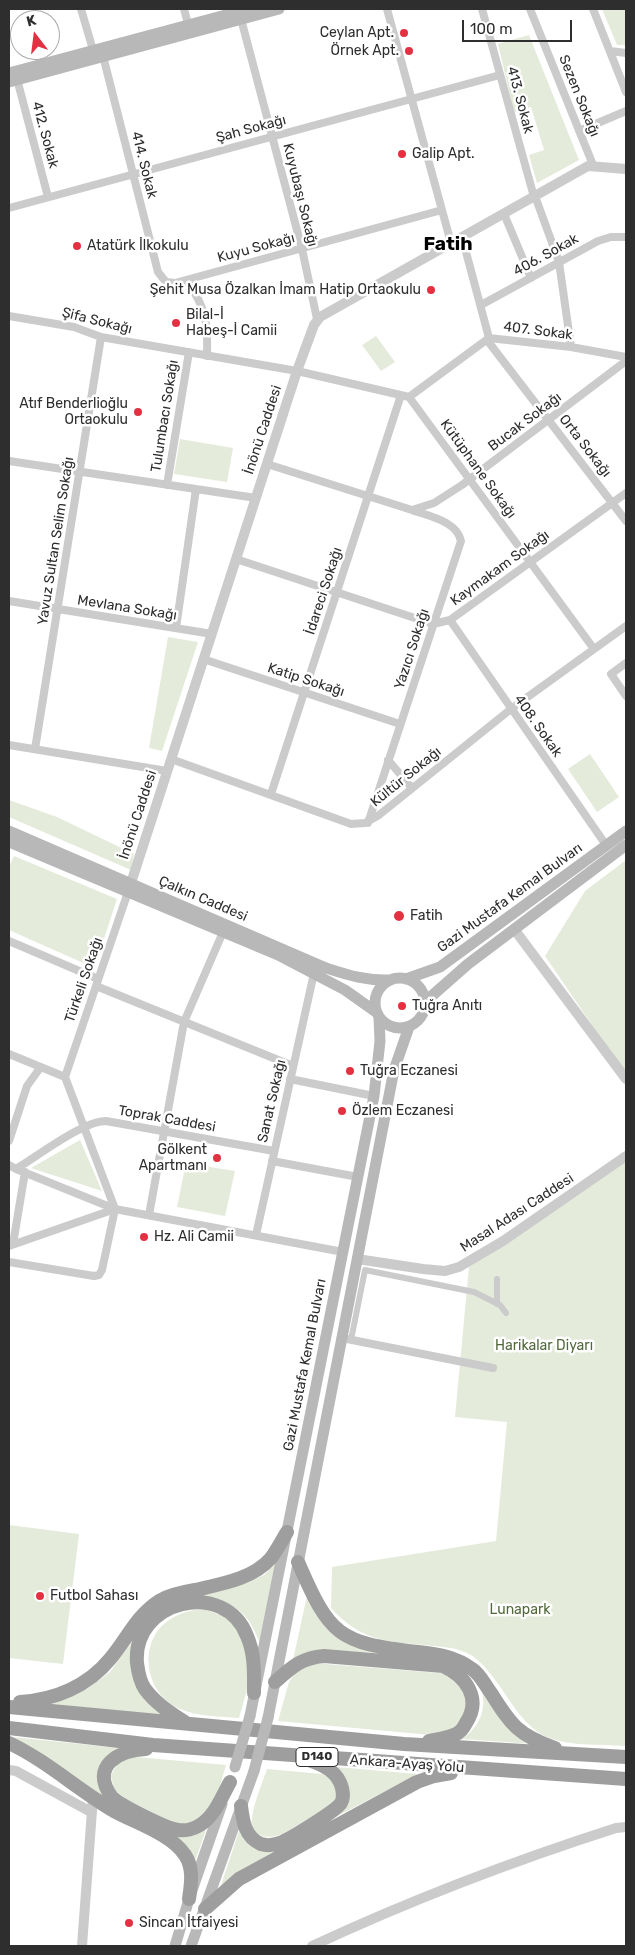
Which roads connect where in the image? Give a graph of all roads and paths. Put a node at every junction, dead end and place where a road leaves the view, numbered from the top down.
1 (81, 9) edge
2 (184, 9) edge
3 (248, 9) edge
4 (279, 9) edge
5 (387, 9) edge
6 (482, 9) edge
7 (530, 9) edge
8 (593, 9) edge
9 (242, 19) junction
10 (188, 24) junction
11 (610, 51) junction
12 (98, 53) junction
13 (626, 53) edge
14 (500, 75) junction
15 (12, 78) edge
16 (626, 92) edge
17 (410, 99) junction
18 (626, 111) edge
19 (579, 131) junction
20 (272, 136) junction
21 (592, 166) junction
22 (626, 168) edge
23 (133, 174) junction
24 (534, 196) junction
25 (48, 197) junction
26 (9, 208) edge
27 (442, 210) junction
28 (504, 214) junction
29 (462, 237) junction
30 (626, 237) edge
31 (451, 243) junction
32 (302, 249) junction
33 (559, 262) junction
34 (531, 278) junction
35 (164, 280) joint
36 (187, 280) junction
37 (480, 305) junction
38 (9, 316) edge
39 (317, 319) junction
40 (101, 337) junction
41 (488, 338) junction
42 (571, 347) junction
43 (189, 352) junction
44 (207, 356) junction
45 (626, 356) edge
46 (626, 360) edge
47 (297, 371) junction
48 (405, 396) junction
49 (548, 420) junction
50 (9, 461) edge
51 (267, 464) junction
52 (80, 471) junction
53 (470, 479) junction
54 (166, 484) junction
55 (196, 489) junction
56 (626, 493) edge
57 (368, 496) junction
58 (256, 498) junction
59 (613, 503) junction
60 (412, 510) junction
61 (626, 521) edge
62 (236, 559) junction
63 (530, 562) junction
64 (337, 592) junction
65 (9, 601) edge
66 (58, 609) junction
67 (450, 620) junction
68 (433, 624) junction
69 (626, 626) edge
70 (176, 628) junction
71 (212, 634) junction
72 (594, 649) junction
73 (204, 659) junction
74 (626, 663) edge
75 (304, 692) junction
76 (626, 696) edge
77 (511, 708) junction
78 (400, 724) junction
79 (9, 745) edge
80 (35, 749) junction
81 (171, 759) junction
82 (388, 760) junction
83 (167, 771) junction
84 (412, 788) junction
85 (270, 794) junction
86 (368, 823) junction
87 (9, 830) edge
88 (626, 831) edge
89 (9, 842) edge
90 (606, 845) junction
91 (626, 845) edge
92 (129, 888) junction
93 (514, 930) junction
94 (223, 932) junction
95 (9, 942) edge
96 (314, 973) junction
97 (406, 979) junction
98 (390, 980) junction
99 (97, 983) junction
100 (426, 1001) junction
101 (378, 1015) junction
102 (184, 1022) junction
103 (409, 1027) junction
104 (9, 1054) edge
105 (293, 1066) junction
106 (40, 1068) junction
107 (65, 1077) junction
108 (290, 1079) junction
109 (626, 1079) edge
110 (374, 1096) junction
111 (84, 1127) junction
112 (164, 1131) junction
113 (9, 1141) edge
114 (274, 1151) junction
115 (626, 1156) edge
116 (272, 1161) junction
117 (13, 1167) edge
118 (25, 1172) junction
119 (358, 1177) junction
120 (115, 1208) junction
121 (149, 1215) junction
122 (256, 1235) junction
123 (11, 1245) edge
124 (342, 1252) junction
125 (357, 1259) junction
126 (9, 1262) edge
127 (497, 1279) dead end
128 (497, 1304) junction
129 (506, 1313) dead end
130 (346, 1339) junction
131 (493, 1368) dead end
132 (286, 1532) junction
133 (298, 1562) junction
134 (275, 1682) junction
135 (254, 1693) junction
136 (9, 1703) edge
137 (9, 1707) edge
138 (186, 1724) junction
139 (9, 1728) edge
140 (9, 1743) edge
141 (404, 1744) junction
142 (181, 1747) junction
143 (573, 1754) junction
144 (291, 1755) junction
145 (626, 1757) edge
146 (9, 1770) edge
147 (480, 1770) junction
148 (626, 1780) edge
149 (230, 1782) junction
150 (93, 1797) junction
151 (241, 1806) junction
152 (92, 1812) junction
153 (626, 1827) edge
154 (189, 1899) junction
155 (205, 1909) junction
156 (82, 1946) edge
157 (175, 1946) edge
158 (193, 1946) edge
159 (312, 1946) edge

1 - 12 street, 414. Sokak
2 - 10 street
3 - 10 main road
4 - 9 main road
5 - 17 street
6 - 14 street, 413. Sokak
7 - 19 street, Sezen Sokağı
8 - 11 street
9 - 12 main road
9 - 20 street, Kuyubaşı Sokağı
10 - 12 main road
11 - 13 street
11 - 16 street
12 - 15 main road
12 - 23 street, 414. Sokak
14 - 17 street, Şah Sokağı
14 - 24 street, 413. Sokak
15 - 25 street, 412. Sokak
17 - 20 street, Şah Sokağı
17 - 27 street
18 - 19 street
19 - 21 street, Sezen Sokağı
20 - 23 street, Şah Sokağı
20 - 32 street, Kuyubaşı Sokağı
21 - 22 street
21 - 24 street
23 - 25 street, Şah Sokağı
23 - 35 street, 414. Sokak
24 - 28 street
24 - 33 street, 413. Sokak
25 - 26 street, Şah Sokağı
27 - 31 street
27 - 32 street, Kuyu Sokağı
28 - 29 street
28 - 34 street
29 - 31 street
29 - 37 street, 407. Sokak
30 - 33 street, 406. Sokak
31 - 39 street
32 - 36 street, Kuyu Sokağı
32 - 39 street, Kuyubaşı Sokağı
33 - 34 street, 406. Sokak
33 - 42 street, 413. Sokak
34 - 37 street, 406. Sokak
35 - 36 street, Kuyu Sokağı
36 - 44 street
37 - 41 street, 407. Sokak
38 - 40 street, Şifa Sokağı
39 - 47 street, İnönü Caddesi
40 - 43 street, Şifa Sokağı
40 - 52 street, Yavuz Sultan Selim Sokağı
41 - 42 street, 407. Sokak
41 - 48 street
41 - 49 street, Orta Sokağı
42 - 45 street, 407. Sokak
43 - 44 street, Şifa Sokağı
43 - 54 street, Tulumbacı Sokağı
44 - 47 street, Şifa Sokağı
46 - 49 street, Bucak Sokağı
47 - 48 street
47 - 51 street, İnönü Caddesi
48 - 53 street, Kütüphane Sokağı
48 - 57 street, İdareci Sokağı
49 - 53 street, Bucak Sokağı
49 - 59 street, Orta Sokağı
50 - 52 street
51 - 57 street
51 - 58 street, İnönü Caddesi
52 - 54 street
52 - 66 street, Yavuz Sultan Selim Sokağı
53 - 60 street, Bucak Sokağı
53 - 63 street, Kütüphane Sokağı
54 - 55 street
55 - 58 street
55 - 70 street
56 - 59 street, Kaymakam Sokağı
57 - 60 street
57 - 64 street, İdareci Sokağı
58 - 62 street, İnönü Caddesi
59 - 61 street, Orta Sokağı
59 - 63 street, Kaymakam Sokağı
60 - 68 street, Yazıcı Sokağı
62 - 64 street
62 - 71 street, İnönü Caddesi
63 - 67 street, Kaymakam Sokağı
63 - 72 street, Kütüphane Sokağı
64 - 68 street
64 - 75 street, İdareci Sokağı
65 - 66 street, Mevlana Sokağı
66 - 70 street, Mevlana Sokağı
66 - 80 street, Yavuz Sultan Selim Sokağı
67 - 68 street, Kaymakam Sokağı
67 - 77 street, 408. Sokak
68 - 78 street, Yazıcı Sokağı
69 - 72 street, Kültür Sokağı
70 - 71 street, Mevlana Sokağı
71 - 73 street, İnönü Caddesi
72 - 77 street, Kültür Sokağı
73 - 75 street, Katip Sokağı
73 - 81 street, İnönü Caddesi
74 - 76 street
75 - 78 street, Katip Sokağı
75 - 85 street, İdareci Sokağı
77 - 84 street, Kültür Sokağı
77 - 90 street, 408. Sokak
78 - 82 street, Yazıcı Sokağı
79 - 80 street
80 - 83 street
81 - 83 street, İnönü Caddesi
81 - 85 street, Kültür Sokağı
82 - 84 street
82 - 86 street, Yazıcı Sokağı
83 - 92 street, İnönü Caddesi
84 - 86 street, Kültür Sokağı
85 - 86 street, Kültür Sokağı
87 - 92 main road, Çalkın Caddesi
88 - 90 main road, Gazi Mustafa Kemal Bulvarı
89 - 92 main road, Çalkın Caddesi
90 - 97 main road, Gazi Mustafa Kemal Bulvarı
91 - 93 main road, Gazi Mustafa Kemal Bulvarı
92 - 94 main road, Çalkın Caddesi
92 - 98 main road, Çalkın Caddesi
92 - 99 street, Türkeli Sokağı
93 - 100 main road, Gazi Mustafa Kemal Bulvarı
93 - 109 street
94 - 96 main road, Çalkın Caddesi
94 - 102 street
95 - 99 street
96 - 101 main road, Çalkın Caddesi
96 - 105 street, Sanat Sokağı
97 - 98 main road
97 - 100 main road
98 - 101 main road
99 - 102 street
99 - 107 street, Türkeli Sokağı
100 - 103 main road
101 - 103 main road
101 - 110 main road, Gazi Mustafa Kemal Bulvarı
102 - 105 street
102 - 112 street
103 - 125 main road
104 - 106 street
105 - 108 street, Sanat Sokağı
106 - 107 street
106 - 113 street
107 - 111 street
108 - 110 street
108 - 114 street, Sanat Sokağı
110 - 119 main road, Gazi Mustafa Kemal Bulvarı
111 - 112 street, Toprak Caddesi
111 - 117 street, Toprak Caddesi
111 - 120 street
112 - 114 street, Toprak Caddesi
112 - 121 street
114 - 116 street, Sanat Sokağı
115 - 125 street, Masal Adası Caddesi
116 - 119 street
116 - 122 street, Sanat Sokağı
117 - 118 street
118 - 120 street
118 - 123 street
119 - 124 main road, Gazi Mustafa Kemal Bulvarı
120 - 121 street
120 - 123 street
120 - 126 street
121 - 122 street
122 - 124 street
124 - 132 main road, Gazi Mustafa Kemal Bulvarı
125 - 130 main road
127 - 128 street
128 - 129 street
128 - 130 street
130 - 131 street
130 - 133 main road
132 - 135 main road, Gazi Mustafa Kemal Bulvarı
132 - 136 highway
133 - 134 main road
133 - 143 highway
134 - 141 highway
134 - 151 main road, bridge
135 - 138 highway
135 - 149 main road, Gazi Mustafa Kemal Bulvarı, bridge
137 - 138 highway, Ankara-Ayaş Yolu / D140
138 - 141 highway, Ankara-Ayaş Yolu / D140
139 - 142 highway, Ankara-Ayaş Yolu / D140
140 - 150 highway
141 - 143 highway, Ankara-Ayaş Yolu / D140
142 - 144 highway, Ankara-Ayaş Yolu / D140
142 - 149 highway
143 - 145 highway, Ankara-Ayaş Yolu / D140
144 - 147 highway, Ankara-Ayaş Yolu / D140
144 - 151 highway
146 - 152 street
147 - 148 highway, Ankara-Ayaş Yolu / D140
147 - 155 highway
149 - 154 main road, Gazi Mustafa Kemal Bulvarı
150 - 152 street
150 - 154 highway
151 - 155 main road
152 - 156 street
153 - 159 street
154 - 157 main road, Gazi Mustafa Kemal Bulvarı
155 - 158 main road

